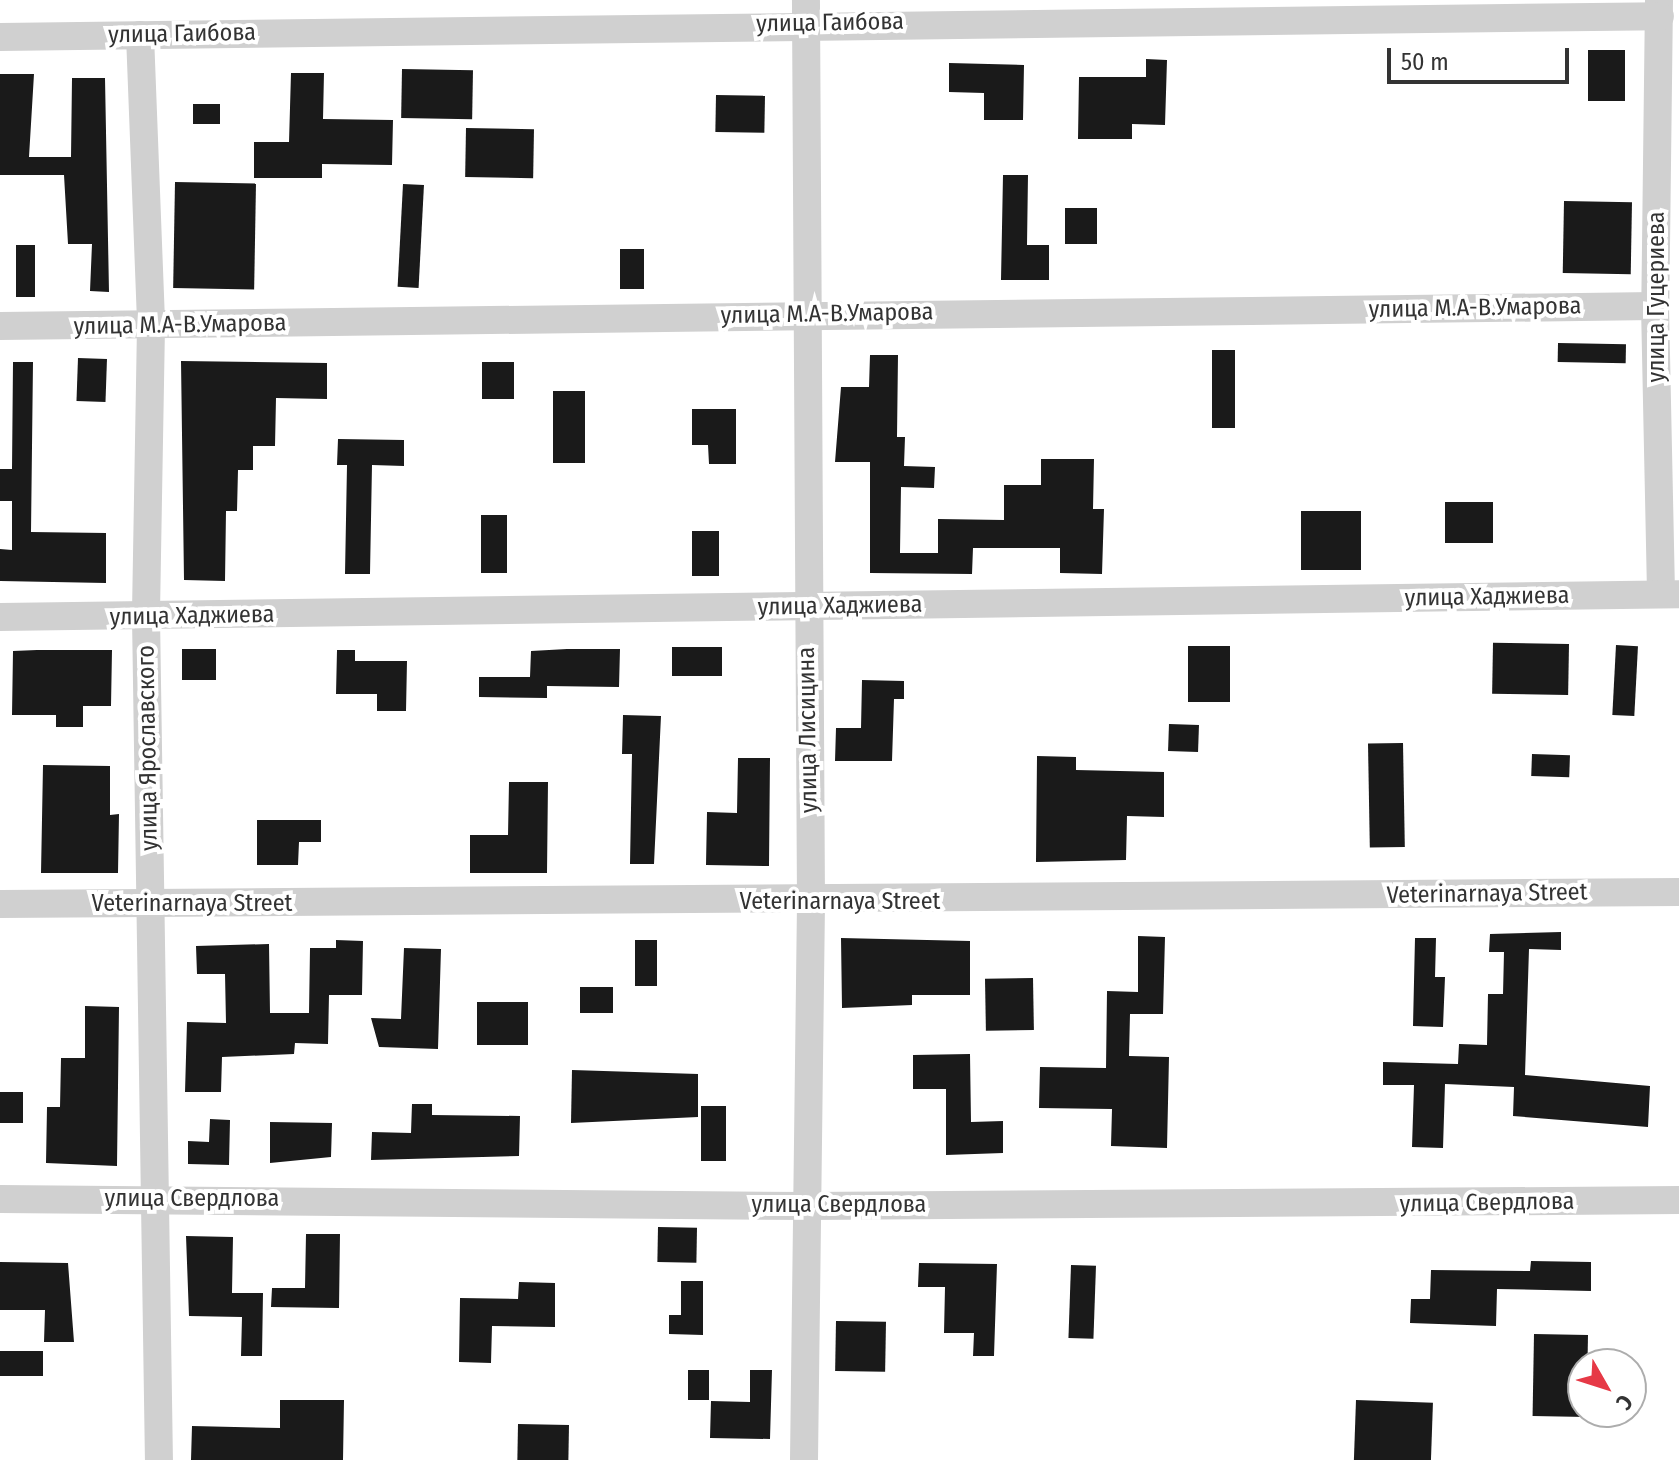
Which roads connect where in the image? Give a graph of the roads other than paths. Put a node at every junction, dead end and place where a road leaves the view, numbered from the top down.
1 (1659, 8) edge
2 (806, 11) edge
3 (140, 35) junction
4 (0, 37) edge
5 (1655, 306) junction
6 (808, 314) junction
7 (0, 326) edge
8 (151, 326) junction
9 (1670, 594) edge
10 (805, 607) junction
11 (0, 617) edge
12 (146, 617) junction
13 (1679, 892) edge
14 (811, 903) junction
15 (0, 904) edge
16 (151, 904) junction
17 (155, 1198) junction
18 (0, 1199) edge
19 (1679, 1200) edge
20 (808, 1206) junction
21 (159, 1460) edge
22 (804, 1460) edge

1 - 2 street, улица Гаибова
1 - 5 street, улица Гуцериева
2 - 3 street, улица Гаибова
2 - 6 street, улица Лисицина
3 - 4 street, улица Гаибова
3 - 8 street, улица Ярославского
5 - 6 street, улица М.А-В.Умарова
5 - 9 street, улица Гуцериева
6 - 8 street, улица М.А-В.Умарова
6 - 10 street, улица Лисицина
7 - 8 street, улица М.А-В.Умарова
8 - 12 street, улица Ярославского
9 - 10 street, улица Хаджиева
10 - 12 street, улица Хаджиева
10 - 14 street, улица Лисицина
11 - 12 street, улица Хаджиева
12 - 16 street, улица Ярославского
13 - 14 street, Veterinarnaya Street
14 - 16 street, Veterinarnaya Street
14 - 20 street, улица Лисицина
15 - 16 street, Veterinarnaya Street
16 - 17 street, улица Ярославского
17 - 18 street, улица Свердлова
17 - 20 street, улица Свердлова
17 - 21 street, улица Ярославского
19 - 20 street, улица Свердлова
20 - 22 street, улица Лисицина

